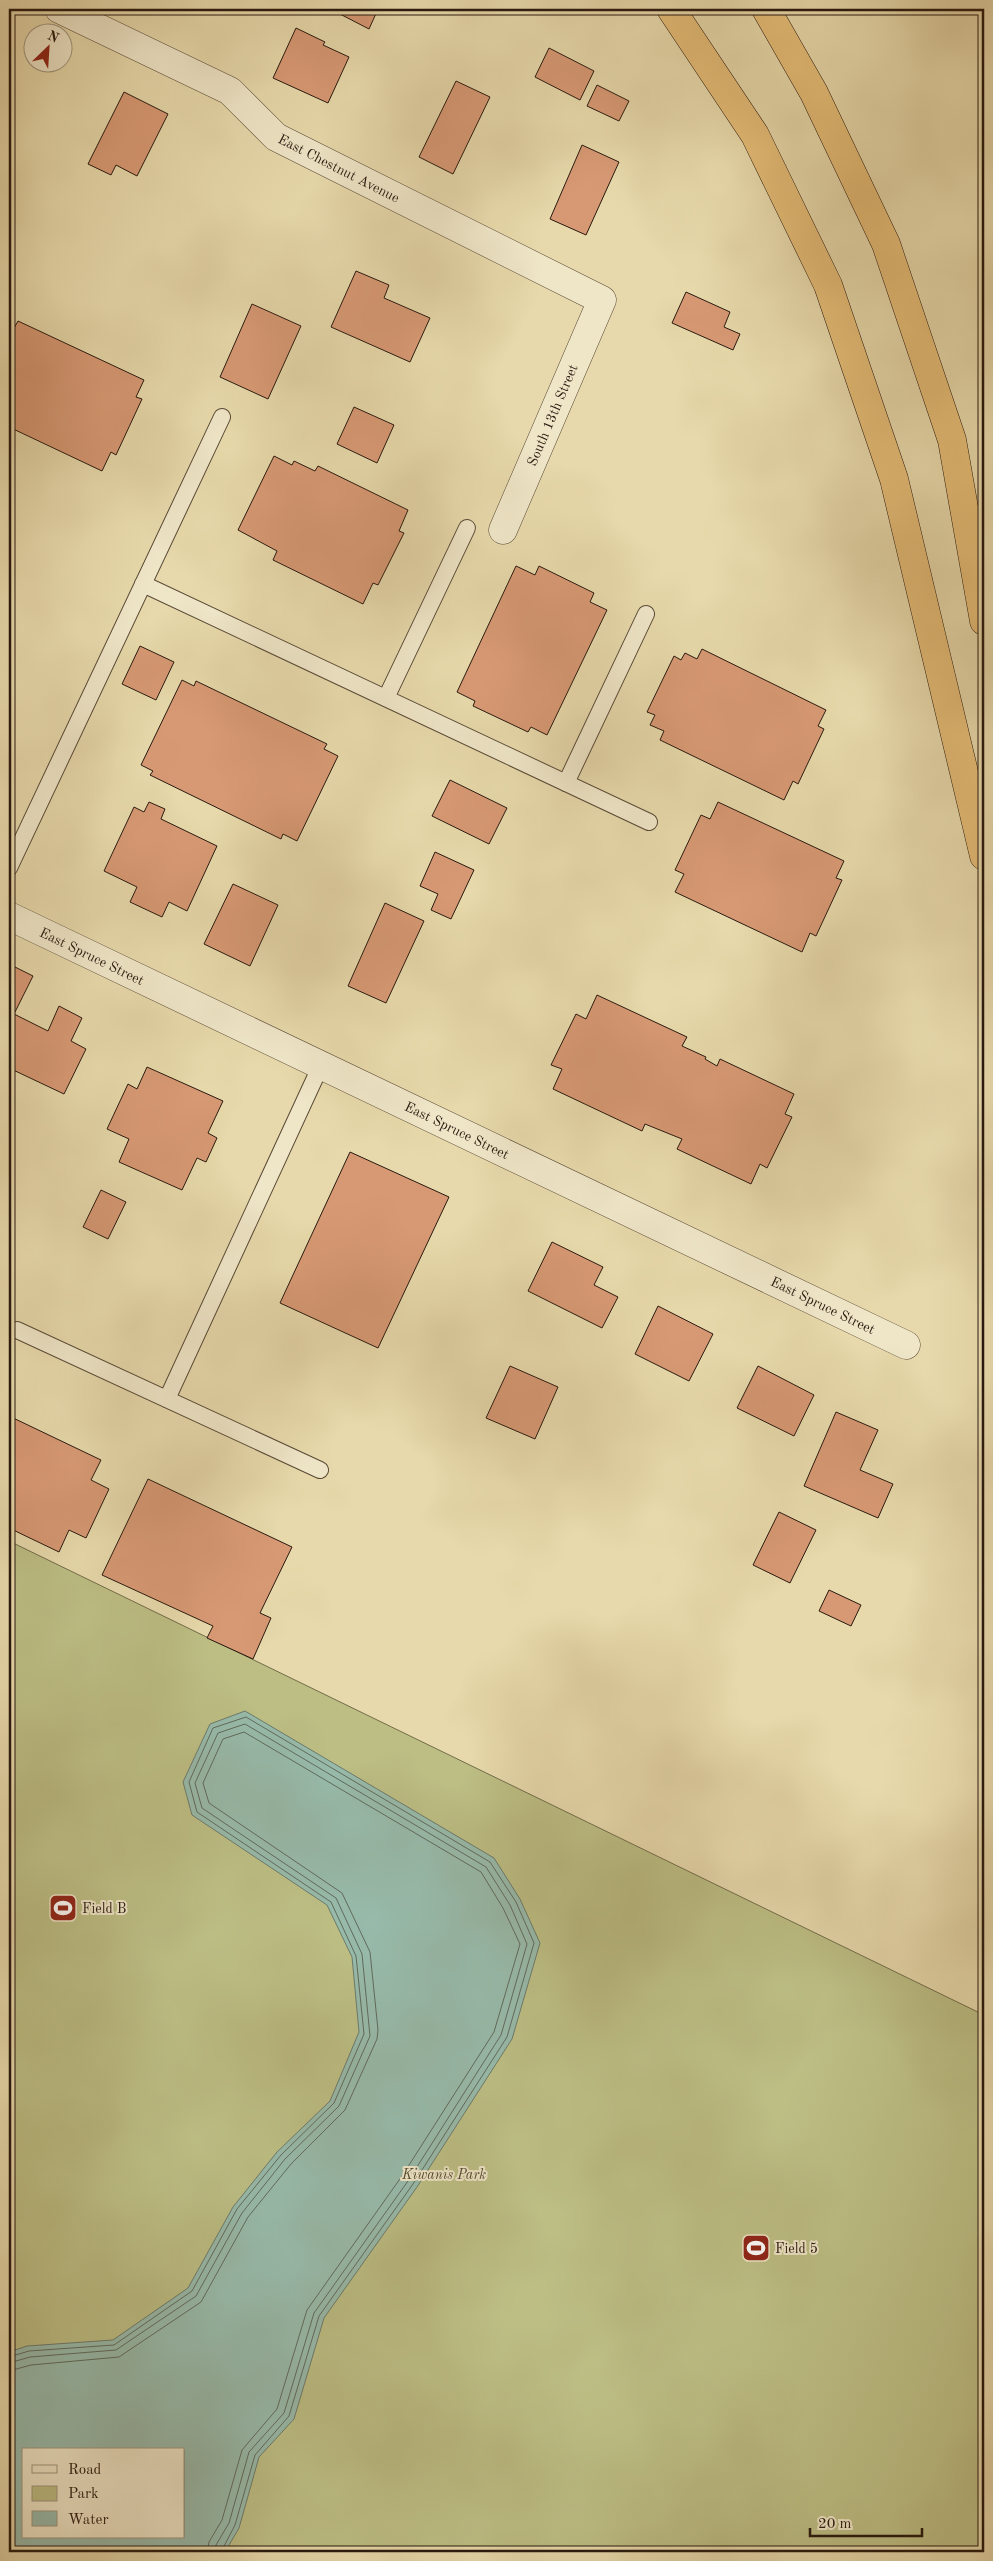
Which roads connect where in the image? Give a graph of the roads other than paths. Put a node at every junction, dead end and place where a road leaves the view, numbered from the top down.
1 (59, 9) edge
2 (671, 9) edge
3 (766, 9) edge
4 (602, 300) joint
5 (222, 417) dead end
6 (467, 528) dead end
7 (502, 530) dead end
8 (143, 584) junction
9 (646, 614) dead end
10 (984, 621) edge
11 (386, 698) junction
12 (566, 783) junction
13 (649, 822) dead end
14 (984, 856) edge
15 (9, 868) edge
16 (9, 916) edge
17 (320, 1065) junction
18 (17, 1330) dead end
19 (906, 1345) dead end
20 (167, 1399) junction
21 (320, 1470) dead end

1 - 4 street, East Chestnut Avenue
2 - 14 highway
3 - 10 highway
4 - 7 street, South 13th Street
5 - 8 lane
6 - 11 lane
8 - 11 lane
8 - 15 lane
9 - 12 lane
11 - 12 lane
12 - 13 lane
16 - 17 street, East Spruce Street
17 - 19 street, East Spruce Street
17 - 20 lane
18 - 20 lane
20 - 21 lane

